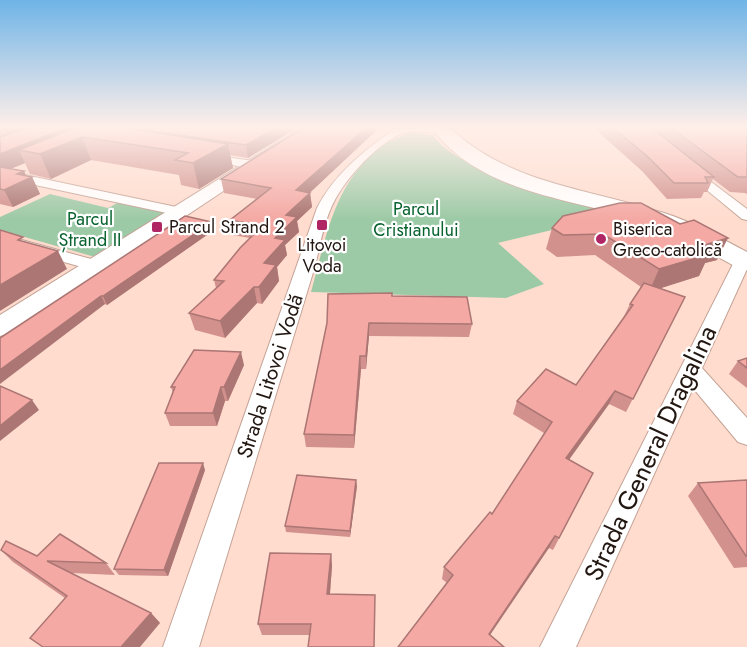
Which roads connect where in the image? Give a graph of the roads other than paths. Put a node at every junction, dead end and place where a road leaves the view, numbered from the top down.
1 (213, 158) edge
2 (264, 158) edge
3 (364, 158) edge
4 (475, 158) edge
5 (253, 165) junction
6 (684, 165) edge
7 (32, 167) edge
8 (5, 178) edge
9 (181, 212) junction
10 (747, 216) edge
11 (0, 238) edge
12 (746, 261) edge
13 (96, 266) junction
14 (0, 327) edge
15 (690, 369) junction
16 (747, 435) edge
17 (181, 647) edge
18 (558, 647) edge

1 - 5 street
2 - 5 street
3 - 17 street, Strada Litovoi Vodă
4 - 12 main road
5 - 9 street
6 - 10 street
7 - 8 street
8 - 9 street
9 - 13 street
11 - 13 street
12 - 15 street, Strada General Dragalina
13 - 14 street
15 - 16 street
15 - 18 street, Strada General Dragalina

